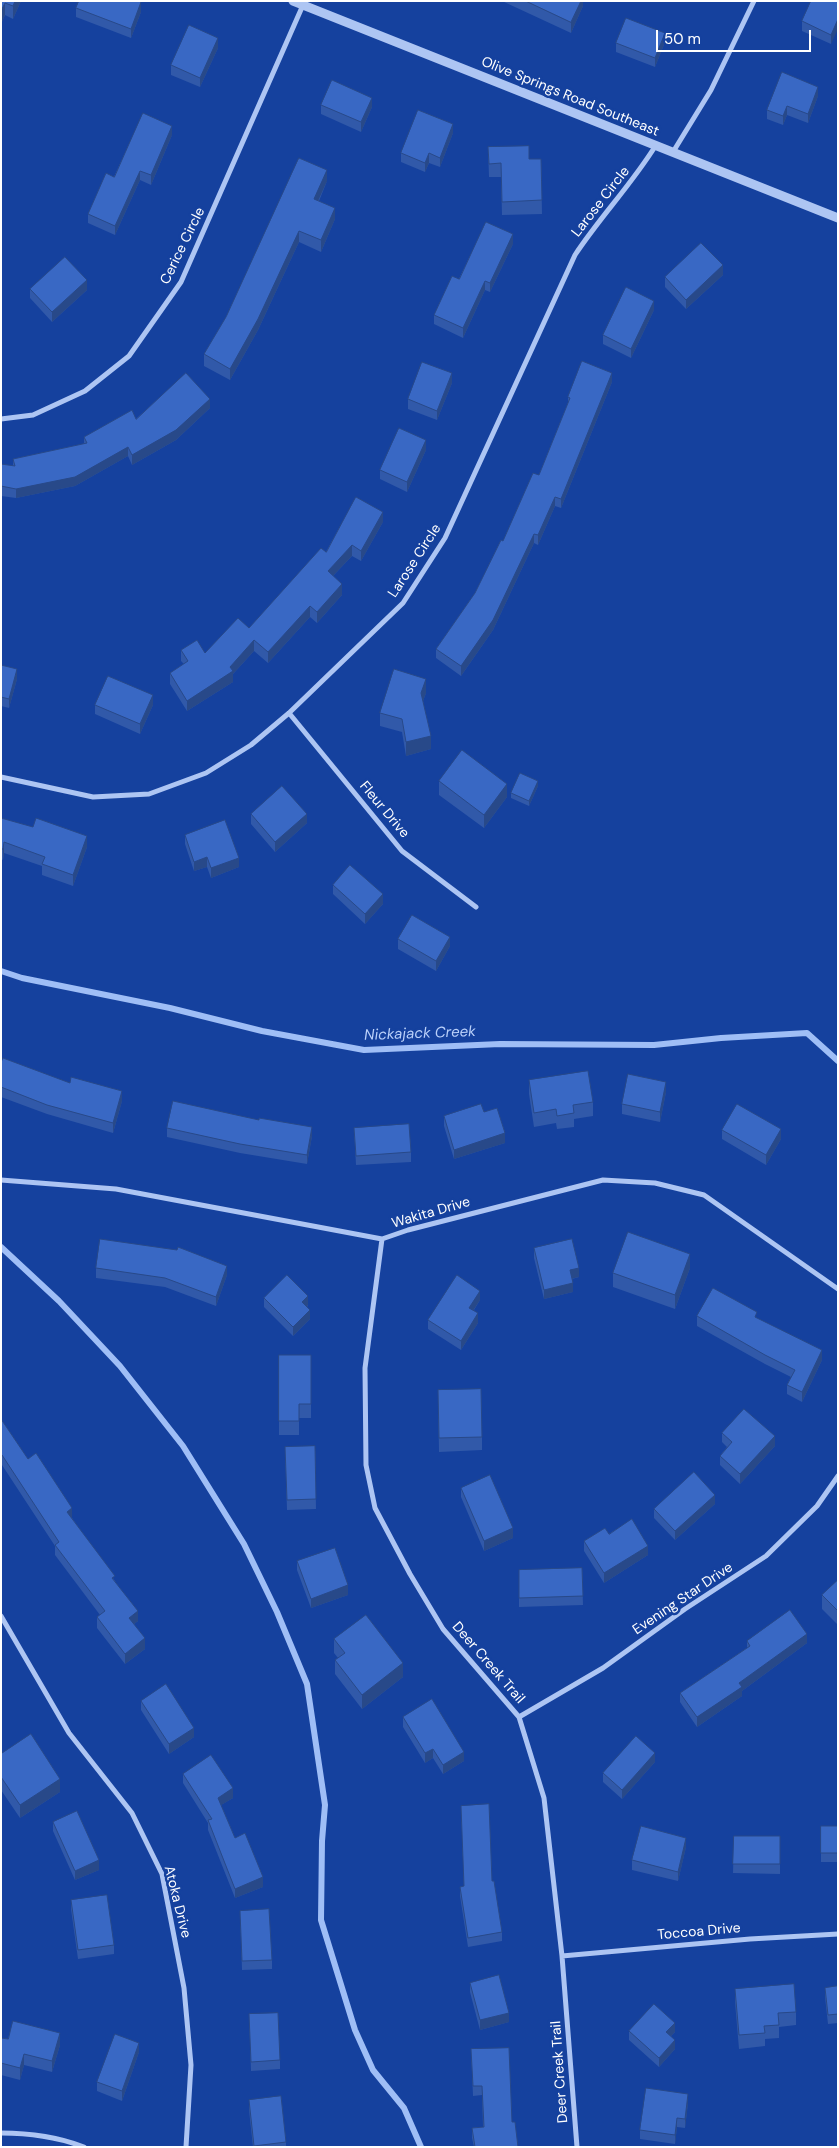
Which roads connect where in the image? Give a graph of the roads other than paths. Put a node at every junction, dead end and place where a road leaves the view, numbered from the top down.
1 (293, 1) edge
2 (754, 1) edge
3 (302, 5) junction
4 (656, 145) junction
5 (673, 152) junction
6 (838, 218) edge
7 (1, 419) edge
8 (289, 713) junction
9 (1, 776) edge
10 (476, 907) dead end
11 (1, 1180) edge
12 (382, 1239) junction
13 (838, 1289) edge
14 (838, 1476) edge
15 (1, 1616) edge
16 (519, 1717) junction
17 (838, 1934) edge
18 (562, 1956) junction
19 (1, 2133) edge
20 (84, 2147) edge
21 (186, 2147) edge
22 (577, 2147) edge

1 - 3 street, Olive Springs Road Southeast
2 - 5 street
3 - 4 street, Olive Springs Road Southeast
3 - 7 street, Cerice Circle
4 - 5 street, Olive Springs Road Southeast
4 - 8 street, Larose Circle
5 - 6 street, Olive Springs Road Southeast
8 - 9 street, Larose Circle
8 - 10 street, Fleur Drive
11 - 12 street, Wakita Drive
12 - 13 street, Wakita Drive
12 - 16 street, Deer Creek Trail
14 - 16 street, Evening Star Drive
15 - 21 street, Atoka Drive
16 - 18 street, Deer Creek Trail
17 - 18 street, Toccoa Drive
18 - 22 street, Deer Creek Trail
19 - 20 street

